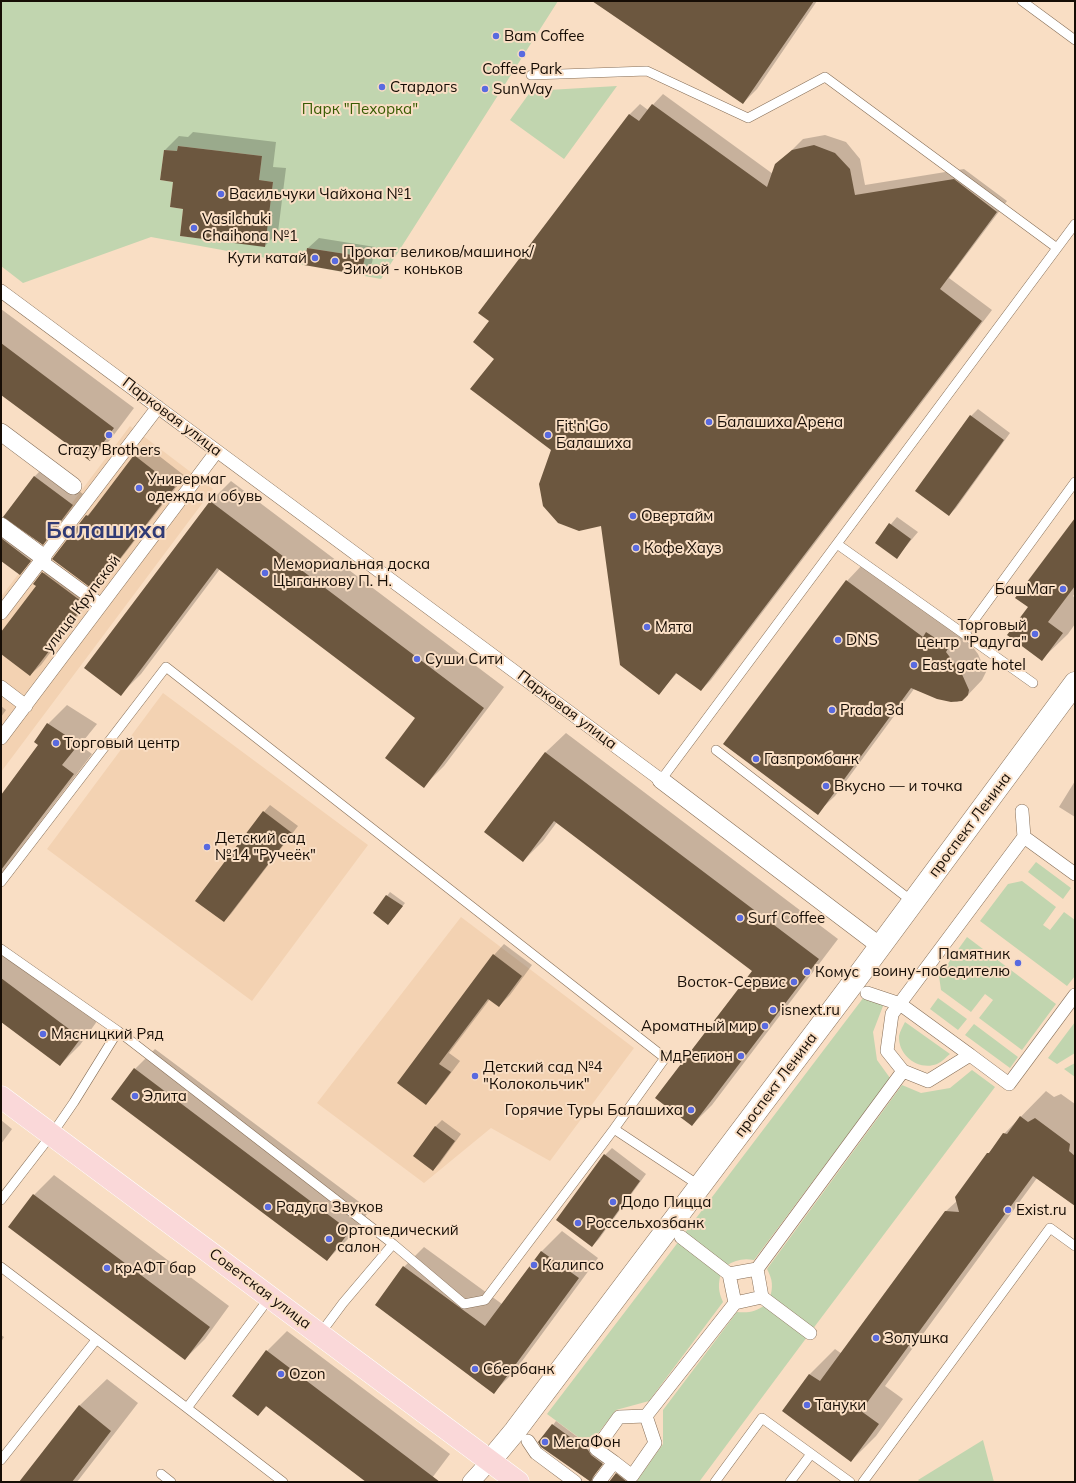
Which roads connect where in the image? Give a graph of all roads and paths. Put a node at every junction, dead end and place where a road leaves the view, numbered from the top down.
1 (1022, 1) edge
2 (1075, 40) edge
3 (531, 75) dead end
4 (1075, 224) edge
5 (1057, 248) junction
6 (1, 290) edge
7 (158, 407) junction
8 (1, 432) edge
9 (217, 451) junction
10 (1075, 482) edge
11 (73, 486) joint
12 (88, 498) junction
13 (1, 526) edge
14 (837, 544) junction
15 (42, 559) junction
16 (101, 605) junction
17 (1, 613) edge
18 (964, 634) junction
19 (1033, 683) dead end
20 (1075, 683) edge
21 (1, 687) edge
22 (26, 706) junction
23 (1, 738) edge
24 (716, 750) dead end
25 (661, 780) junction
26 (1022, 811) dead end
27 (1024, 837) junction
28 (1075, 874) edge
29 (1, 882) edge
30 (913, 902) junction
31 (880, 946) junction
32 (1, 949) edge
33 (867, 993) dead end
34 (1075, 996) edge
35 (900, 1004) junction
36 (118, 1031) junction
37 (970, 1056) junction
38 (903, 1071) junction
39 (1, 1097) edge
40 (614, 1129) junction
41 (52, 1134) junction
42 (700, 1186) junction
43 (1, 1200) edge
44 (681, 1237) dead end
45 (393, 1244) junction
46 (1075, 1246) edge
47 (1, 1267) edge
48 (757, 1269) junction
49 (730, 1274) junction
50 (270, 1297) junction
51 (762, 1298) junction
52 (735, 1302) junction
53 (810, 1333) dead end
54 (320, 1334) junction
55 (96, 1340) junction
56 (186, 1408) junction
57 (646, 1416) junction
58 (528, 1441) dead end
59 (811, 1454) junction
60 (1, 1460) edge
61 (490, 1461) junction
62 (614, 1462) junction
63 (160, 1474) dead end
64 (171, 1482) edge
65 (283, 1482) edge
66 (471, 1482) edge
67 (518, 1482) edge
68 (575, 1482) edge
69 (599, 1482) edge
70 (715, 1482) edge
71 (790, 1482) edge
72 (850, 1482) edge
73 (863, 1482) edge

1 - 2 lane
3 - 5 lane
4 - 5 lane
5 - 14 lane
6 - 7 street, Парковая улица
7 - 9 street, Парковая улица
7 - 12 street
8 - 11 street
9 - 16 street, улица Крупской
9 - 25 street, Парковая улица
10 - 18 lane
11 - 12 street
12 - 15 street
13 - 15 street
14 - 18 lane
14 - 25 lane
15 - 16 street
15 - 17 street
16 - 22 street, улица Крупской
18 - 19 lane
20 - 30 main road, проспект Ленина
21 - 22 street
22 - 23 street, улица Крупской
24 - 30 lane
25 - 31 street, Парковая улица
26 - 27 street
27 - 28 street
27 - 35 street
29 - 40 lane
30 - 31 main road, проспект Ленина
31 - 42 main road, проспект Ленина
32 - 36 lane
33 - 35 street
34 - 37 street
35 - 37 street
35 - 38 street
36 - 41 lane
36 - 45 lane
37 - 38 street
38 - 48 street
39 - 41 main road, Советская улица
40 - 42 lane
40 - 45 lane
41 - 43 lane
41 - 50 main road, Советская улица
42 - 61 main road, проспект Ленина
44 - 49 street
45 - 54 lane
46 - 73 lane
47 - 55 lane
48 - 49 street
48 - 51 street
49 - 52 street
50 - 54 main road, Советская улица
50 - 56 lane
51 - 52 street
51 - 53 street
52 - 57 street
54 - 61 main road, Советская улица
55 - 56 lane
55 - 60 lane
56 - 65 lane
57 - 62 street
57 - 62 street
58 - 68 street
59 - 70 lane
59 - 71 lane
59 - 72 lane
61 - 66 street, проспект Ленина
61 - 67 main road, Советская улица
62 - 69 street
63 - 64 lane

